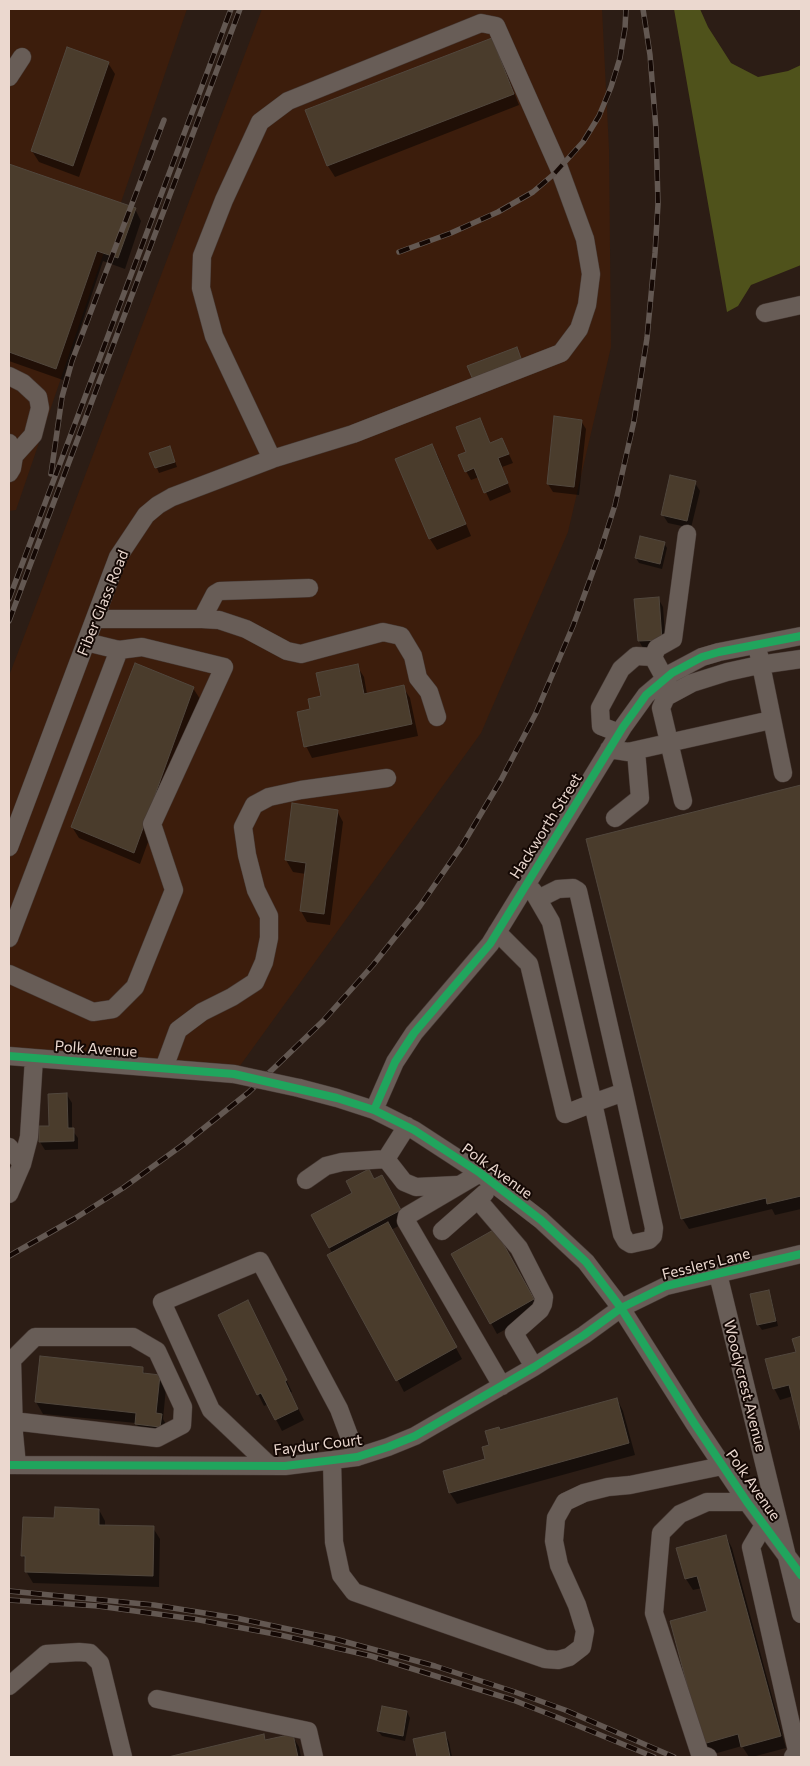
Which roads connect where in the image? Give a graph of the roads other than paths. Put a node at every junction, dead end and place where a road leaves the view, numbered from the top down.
1 (22, 56) dead end
2 (9, 77) edge
3 (801, 305) edge
4 (765, 313) dead end
5 (9, 376) edge
6 (11, 450) edge
7 (272, 459) junction
8 (9, 473) edge
9 (687, 534) dead end
10 (309, 588) dead end
11 (95, 619) junction
12 (202, 619) junction
13 (801, 636) edge
14 (86, 642) junction
15 (758, 645) junction
16 (119, 650) junction
17 (653, 657) junction
18 (801, 659) edge
19 (759, 665) junction
20 (665, 679) junction
21 (437, 717) dead end
22 (771, 720) junction
23 (619, 733) junction
24 (669, 744) junction
25 (609, 749) junction
26 (636, 751) junction
27 (783, 773) dead end
28 (387, 778) dead end
29 (683, 801) dead end
30 (615, 818) dead end
31 (9, 848) edge
32 (528, 881) junction
33 (538, 899) junction
34 (497, 932) junction
35 (9, 938) edge
36 (9, 974) edge
37 (9, 1056) edge
38 (34, 1058) junction
39 (164, 1068) junction
40 (624, 1092) junction
41 (593, 1103) junction
42 (374, 1110) junction
43 (407, 1126) junction
44 (9, 1147) edge
45 (386, 1159) junction
46 (15, 1165) edge
47 (480, 1173) junction
48 (306, 1180) dead end
49 (460, 1185) junction
50 (495, 1185) junction
51 (9, 1194) edge
52 (478, 1200) junction
53 (442, 1231) dead end
54 (801, 1254) edge
55 (718, 1274) junction
56 (621, 1308) junction
57 (534, 1367) junction
58 (502, 1386) junction
59 (13, 1421) junction
60 (357, 1457) junction
61 (332, 1460) junction
62 (13, 1465) edge
63 (270, 1466) junction
64 (722, 1466) junction
65 (747, 1502) junction
66 (764, 1525) junction
67 (786, 1555) junction
68 (801, 1575) edge
69 (801, 1614) edge
70 (9, 1686) edge
71 (157, 1699) dead end
72 (122, 1757) edge
73 (314, 1757) edge
74 (708, 1757) edge
75 (793, 1757) edge

1 - 2 street
3 - 4 street
5 - 6 street
6 - 8 street
7 - 7 street, Fiber Glass Road
7 - 11 street, Fiber Glass Road
9 - 17 street
10 - 12 street
11 - 12 street
11 - 14 street, Fiber Glass Road
12 - 21 street
13 - 15 street, Hackworth Street
14 - 16 street
14 - 31 street, Fiber Glass Road
15 - 19 street
15 - 20 street, Hackworth Street
16 - 35 street
16 - 36 street
17 - 20 street
17 - 23 street
18 - 19 street
19 - 22 street
19 - 24 street
20 - 23 street, Hackworth Street
22 - 24 street
22 - 27 street
23 - 25 street, Hackworth Street
24 - 26 street
24 - 29 street
25 - 26 street
25 - 32 street, Hackworth Street
26 - 30 street
28 - 39 street
32 - 33 street
32 - 34 street, Hackworth Street
33 - 40 street
33 - 41 street
34 - 41 street
34 - 42 street, Hackworth Street
37 - 38 street, Polk Avenue
38 - 39 street, Polk Avenue
38 - 46 street
39 - 42 street, Polk Avenue, bridge
40 - 41 street
40 - 41 street
42 - 43 street, Polk Avenue
43 - 45 street
43 - 47 street, Polk Avenue
44 - 46 street
45 - 48 street
45 - 49 street
46 - 51 street
47 - 49 street
47 - 50 street, Polk Avenue
49 - 58 street
50 - 52 street
50 - 56 street, Polk Avenue
52 - 53 street
52 - 57 street
54 - 55 street, Fesslers Lane
55 - 56 street, Fesslers Lane
55 - 67 street, Woodycrest Avenue
56 - 57 street, Faydur Court
56 - 64 street, Polk Avenue
57 - 58 street, Faydur Court
58 - 60 street, Faydur Court
59 - 59 street
59 - 62 street
60 - 61 street, Faydur Court
60 - 63 street
61 - 63 street, Faydur Court
61 - 64 street
62 - 63 street, Faydur Court
64 - 65 street, Polk Avenue
65 - 66 street, Polk Avenue
65 - 74 street
66 - 67 street, Polk Avenue
66 - 75 street
67 - 68 street, Polk Avenue
67 - 69 street, Woodycrest Avenue
70 - 72 street
71 - 73 street

